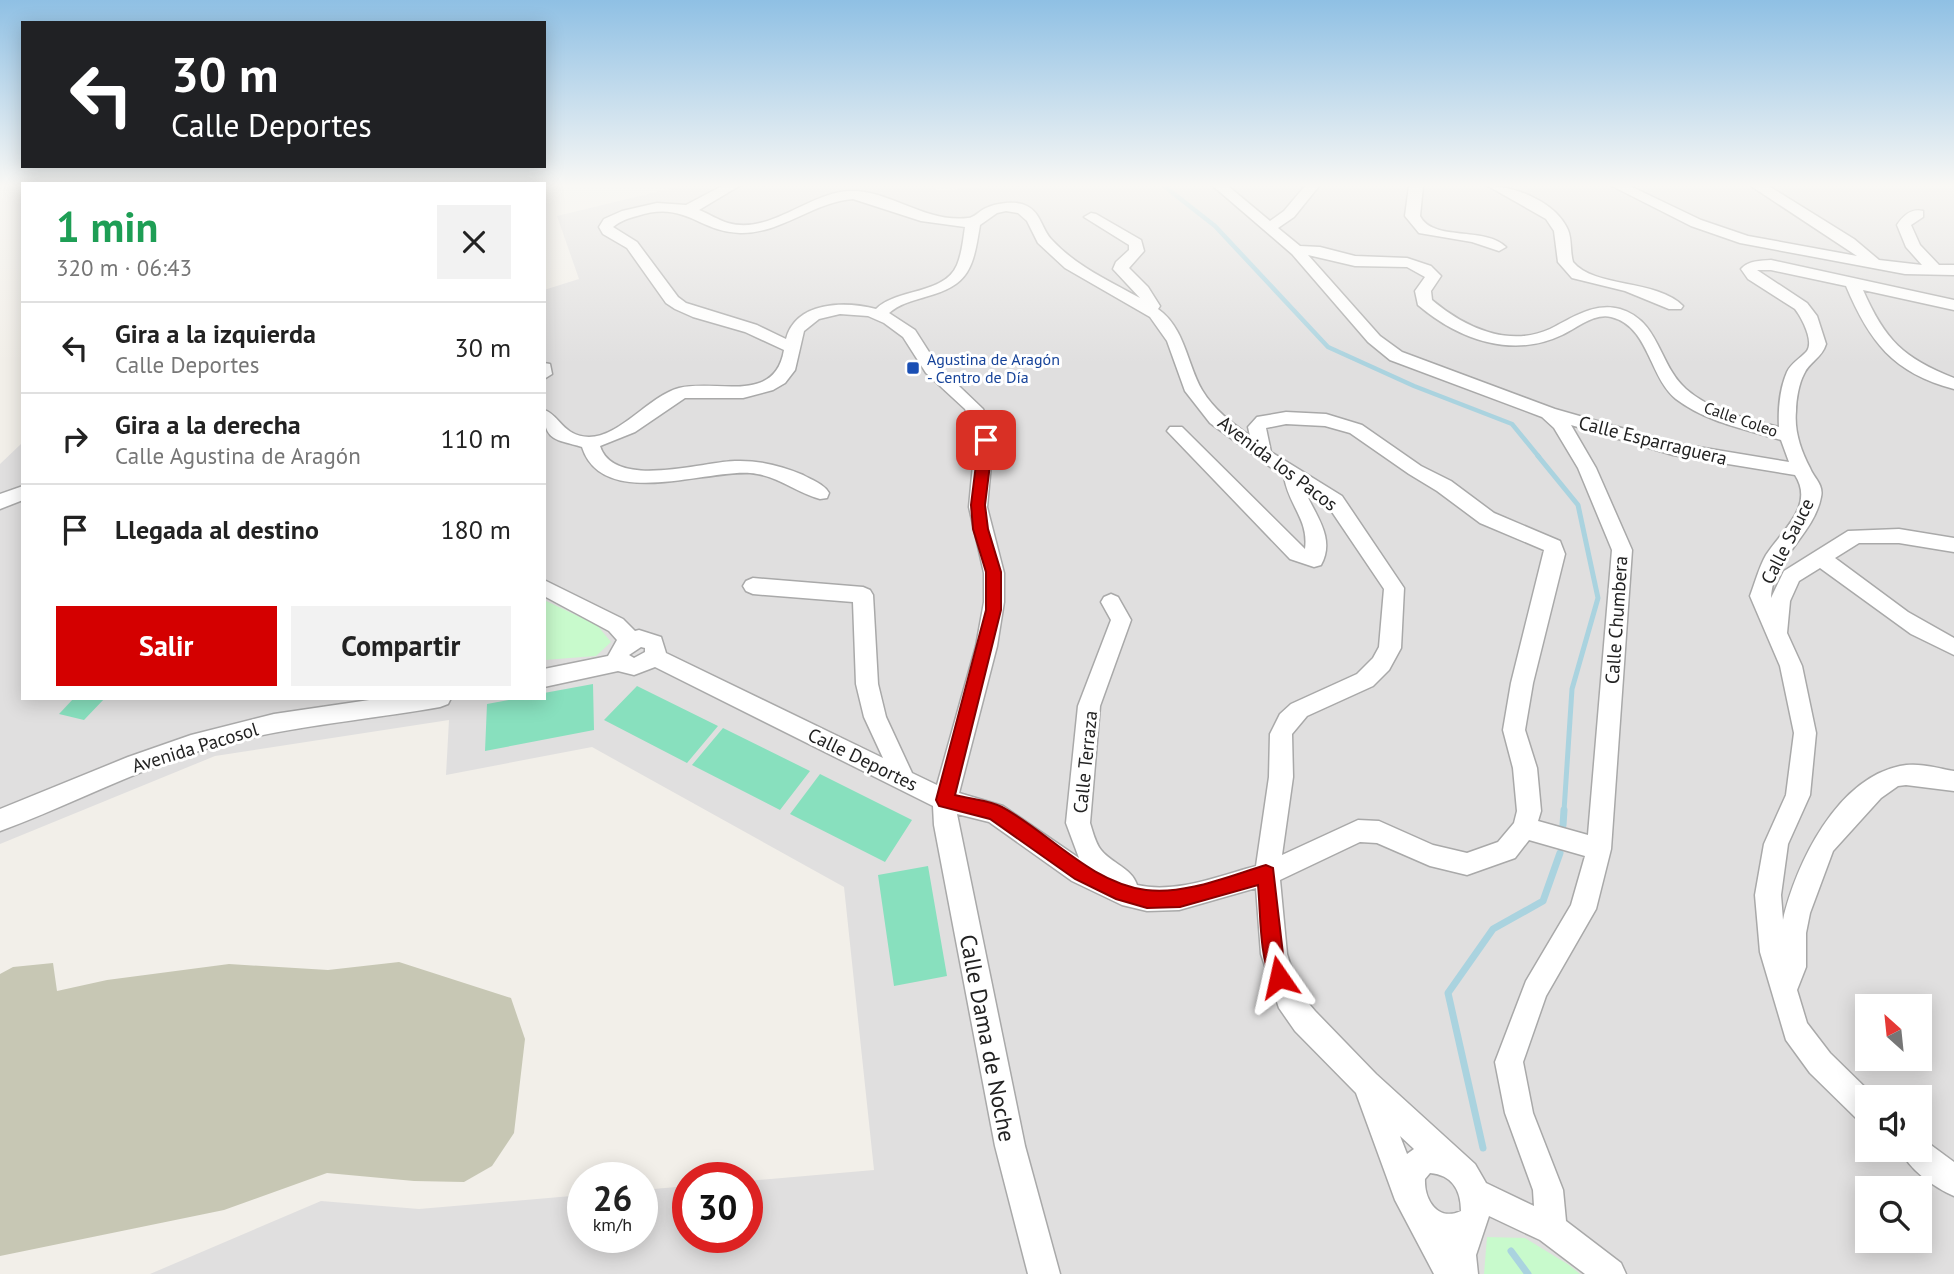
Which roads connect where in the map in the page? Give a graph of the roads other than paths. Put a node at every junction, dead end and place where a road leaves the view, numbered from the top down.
1 (632, 245) edge
2 (969, 245) edge
3 (1048, 245) edge
4 (1136, 245) edge
5 (1291, 245) edge
6 (1495, 245) edge
7 (1562, 245) edge
8 (1776, 245) edge
9 (1853, 245) edge
10 (1914, 245) edge
11 (1499, 247) dead end
12 (1297, 251) junction
13 (1874, 263) junction
14 (1935, 270) junction
15 (1954, 270) edge
16 (1853, 285) junction
17 (1136, 293) junction
18 (1954, 305) edge
19 (1675, 306) dead end
20 (878, 315) junction
21 (791, 348) junction
22 (1954, 384) edge
23 (1548, 413) junction
24 (546, 419) edge
25 (1177, 431) dead end
26 (1788, 436) junction
27 (590, 443) junction
28 (1263, 455) junction
29 (1801, 470) junction
30 (1293, 475) junction
31 (21, 493) edge
32 (820, 493) dead end
33 (0, 502) edge
34 (1954, 545) edge
35 (1819, 557) junction
36 (753, 586) dead end
37 (546, 588) edge
38 (1111, 602) dead end
39 (1778, 636) junction
40 (629, 640) junction
41 (1954, 647) edge
42 (654, 657) junction
43 (620, 662) junction
44 (546, 678) edge
45 (427, 700) edge
46 (903, 778) junction
47 (1954, 781) edge
48 (945, 800) junction
49 (0, 820) edge
50 (1524, 828) junction
51 (1599, 849) junction
52 (1266, 874) junction
53 (1147, 899) junction
54 (1783, 989) junction
55 (1366, 1083) junction
56 (1855, 1097) edge
57 (1447, 1160) junction
58 (1930, 1162) edge
59 (1954, 1181) edge
60 (1414, 1205) junction
61 (1472, 1208) junction
62 (1551, 1229) junction
63 (1044, 1274) edge
64 (1451, 1274) edge
65 (1462, 1274) edge
66 (1610, 1274) edge

1 - 21 street
2 - 20 street
3 - 17 street, Avenida los Pacos
4 - 17 street
5 - 12 street
6 - 11 street
7 - 19 street
8 - 13 street
9 - 13 street
10 - 14 street
12 - 23 street
12 - 26 street, Calle Coleo
13 - 14 street
14 - 15 street
16 - 18 street, Calle Sauce
16 - 22 street
16 - 26 street, Calle Sauce
17 - 28 street, Avenida los Pacos
20 - 21 street
20 - 48 street, Calle Dama de Noche
21 - 27 street
23 - 29 street, Calle Esparraguera
23 - 51 street, Calle Chumbera
24 - 27 street
25 - 30 street
26 - 29 street, Calle Sauce
27 - 32 street
28 - 30 street, Avenida los Pacos
28 - 50 street
29 - 39 street, Calle Sauce
30 - 52 street, Avenida los Pacos
31 - 33 street
34 - 35 street
35 - 39 street
35 - 41 street
36 - 46 street
37 - 40 street
38 - 53 street, Calle Terraza
39 - 54 street, Calle Sauce
40 - 42 street
40 - 43 street
42 - 43 street
42 - 46 street, Calle Deportes
43 - 44 street
45 - 49 street, Avenida Pacosol
46 - 48 street, Calle Deportes
47 - 54 street
48 - 53 street, Calle Deportes
48 - 63 street, Calle Dama de Noche
50 - 51 street
50 - 52 street
51 - 62 street, Calle Chumbera
52 - 53 street, Calle Deportes
52 - 55 street, Avenida los Pacos
54 - 56 street, Calle Sauce
55 - 57 street, Avenida los Pacos
55 - 60 street, Avenida los Pacos
57 - 60 street
57 - 61 street
58 - 59 street
60 - 61 street
60 - 64 street, Avenida los Pacos
61 - 62 street
61 - 65 street
62 - 66 street

